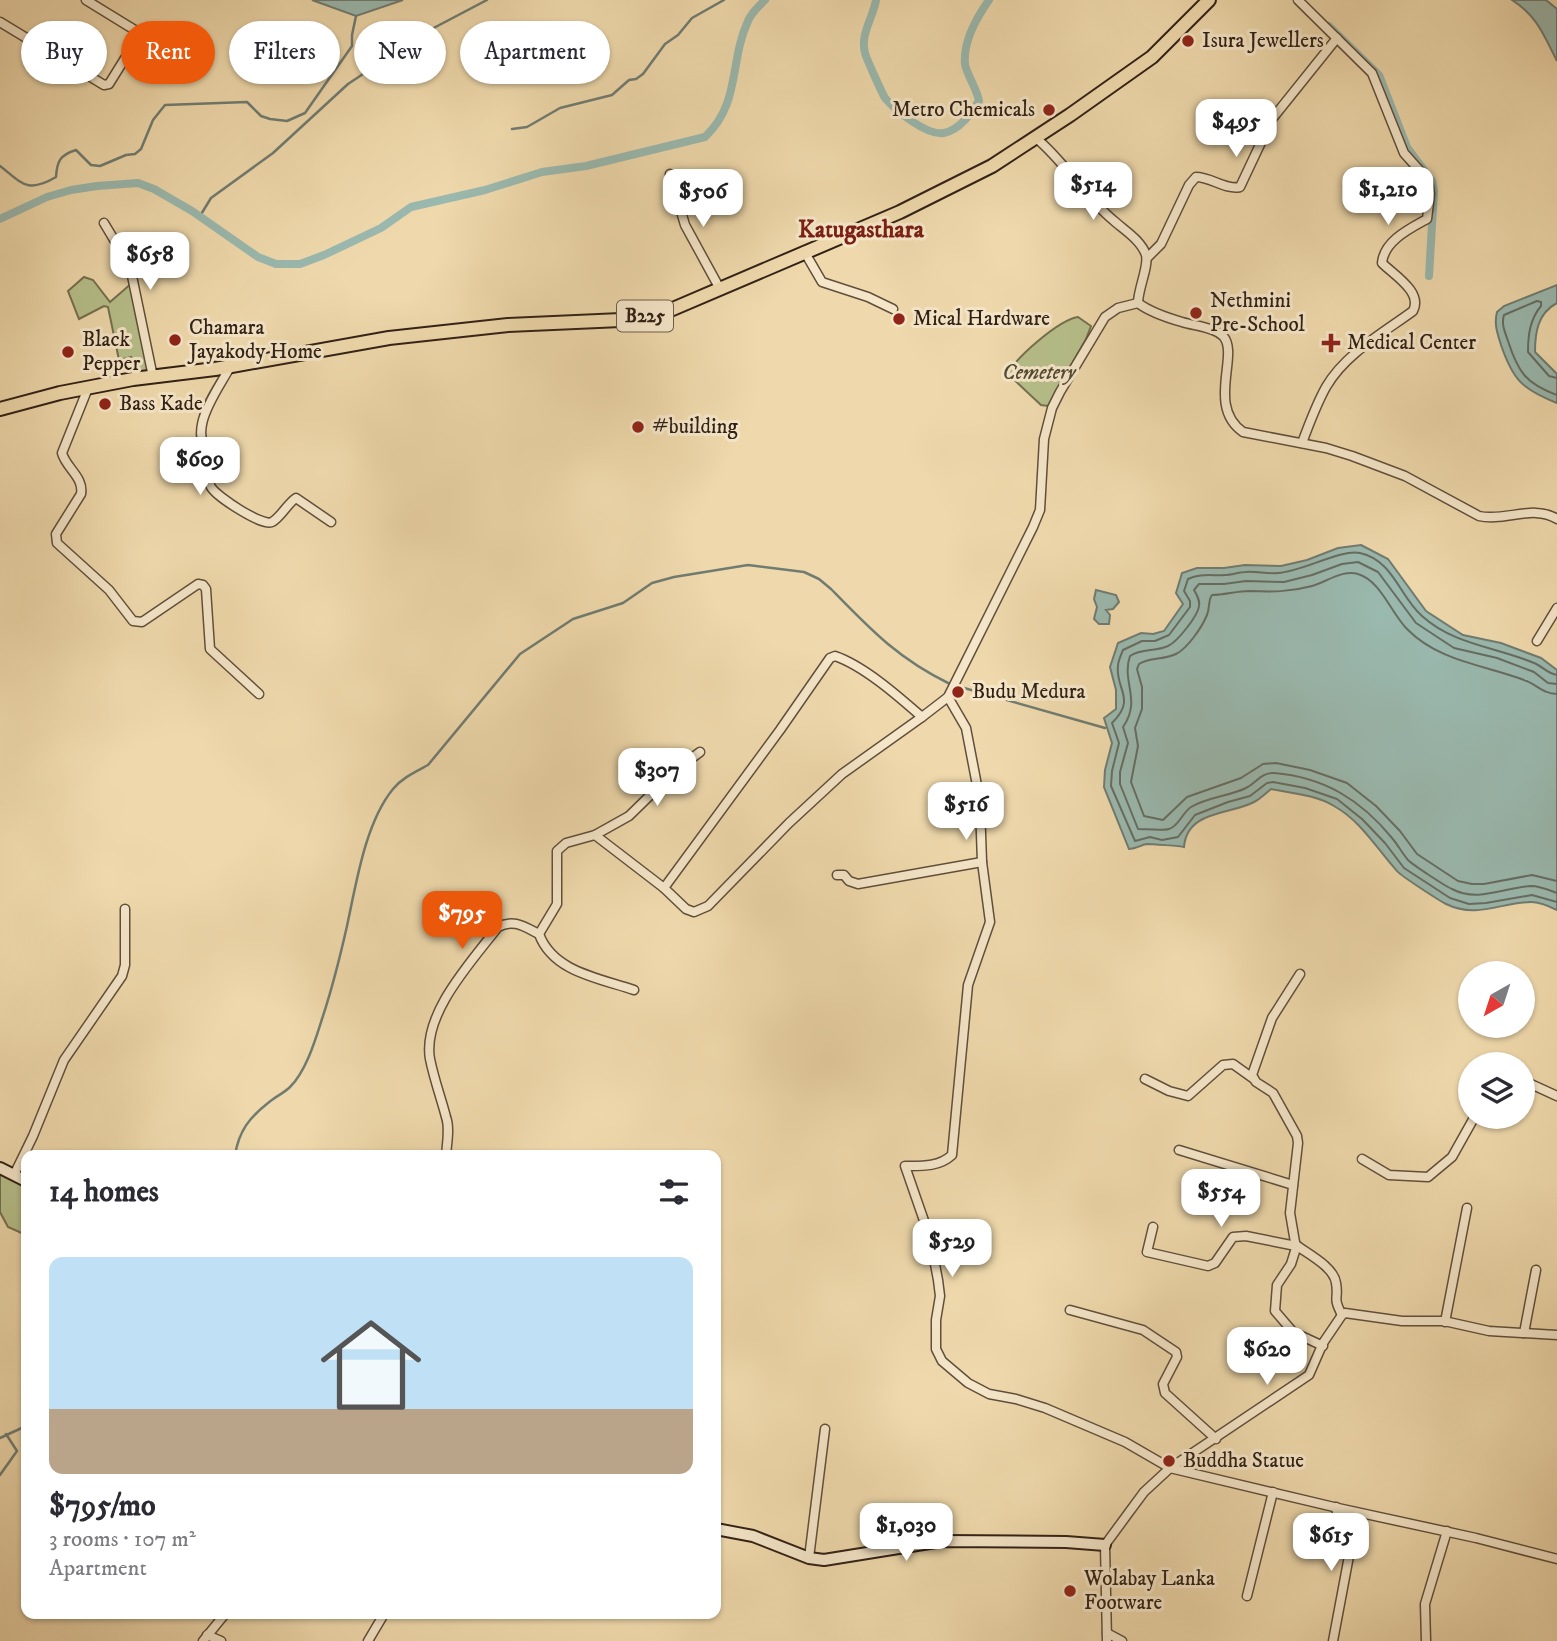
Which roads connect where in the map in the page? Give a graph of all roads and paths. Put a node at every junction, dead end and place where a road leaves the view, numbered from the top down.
1 (86, 0) edge
2 (1209, 0) edge
3 (1298, 0) edge
4 (0, 22) edge
5 (1337, 38) junction
6 (1036, 138) junction
7 (670, 174) dead end
8 (104, 223) dead end
9 (804, 251) junction
10 (1147, 258) junction
11 (720, 289) junction
12 (1138, 303) junction
13 (893, 309) dead end
14 (230, 367) junction
15 (153, 377) junction
16 (88, 388) junction
17 (0, 409) edge
18 (1302, 443) junction
19 (1557, 519) edge
20 (331, 522) dead end
21 (1557, 608) edge
22 (1537, 641) dead end
23 (259, 694) dead end
24 (948, 698) junction
25 (922, 717) junction
26 (700, 752) dead end
27 (596, 835) junction
28 (982, 862) junction
29 (837, 875) dead end
30 (664, 888) junction
31 (125, 909) dead end
32 (539, 934) junction
33 (1300, 974) dead end
34 (634, 990) dead end
35 (1144, 1079) dead end
36 (1254, 1079) junction
37 (1535, 1086) edge
38 (1557, 1096) edge
39 (1468, 1129) edge
40 (26, 1150) edge
41 (446, 1150) edge
42 (1179, 1150) dead end
43 (1362, 1160) dead end
44 (21, 1161) edge
45 (0, 1168) edge
46 (14, 1175) junction
47 (21, 1178) edge
48 (1293, 1185) junction
49 (1467, 1208) dead end
50 (1153, 1227) dead end
51 (1296, 1245) junction
52 (1536, 1270) dead end
53 (1070, 1310) dead end
54 (1342, 1315) junction
55 (1445, 1322) junction
56 (1524, 1333) junction
57 (1557, 1335) edge
58 (1322, 1346) junction
59 (825, 1429) dead end
60 (1216, 1439) junction
61 (1170, 1468) junction
62 (1273, 1492) junction
63 (1336, 1507) junction
64 (721, 1530) edge
65 (1447, 1531) junction
66 (1105, 1545) junction
67 (809, 1558) junction
68 (1557, 1559) edge
69 (1247, 1596) dead end
70 (221, 1619) edge
71 (381, 1619) edge
72 (1107, 1637) edge
73 (205, 1638) edge
74 (221, 1641) edge
75 (368, 1641) edge
76 (1122, 1641) edge
77 (1333, 1641) edge
78 (1426, 1641) edge

1 - 4 street
2 - 6 main road, B225
3 - 5 street
5 - 10 street
5 - 18 street
6 - 9 main road, B225
6 - 10 street
7 - 11 street
8 - 15 street
9 - 11 main road, B225
9 - 13 street
10 - 12 street
11 - 14 main road, B225
12 - 18 street
12 - 24 street
14 - 15 main road, B225
14 - 20 street
15 - 16 main road, B225
16 - 17 main road, B225
16 - 23 street
18 - 19 street
21 - 22 street
24 - 25 street
24 - 28 street
25 - 30 street
25 - 30 street
26 - 27 street
27 - 30 street
27 - 32 street
28 - 29 street
28 - 61 street
31 - 40 street
32 - 34 street
32 - 41 street
33 - 36 street
35 - 36 street
36 - 48 street
37 - 38 street
39 - 43 street
42 - 48 street
44 - 46 street
45 - 46 street
46 - 47 street
48 - 51 street
49 - 55 street
50 - 51 street
51 - 54 street
51 - 58 street
52 - 56 street
53 - 60 street
54 - 55 street
54 - 58 street
55 - 56 street
56 - 57 street
58 - 60 street
59 - 67 street
60 - 61 street
61 - 62 street
61 - 66 street
62 - 63 street
62 - 69 street
63 - 65 street
63 - 77 street
64 - 67 street
65 - 68 street
65 - 78 street
66 - 67 street
66 - 72 street
70 - 73 street
71 - 75 street
72 - 76 street
73 - 74 street

